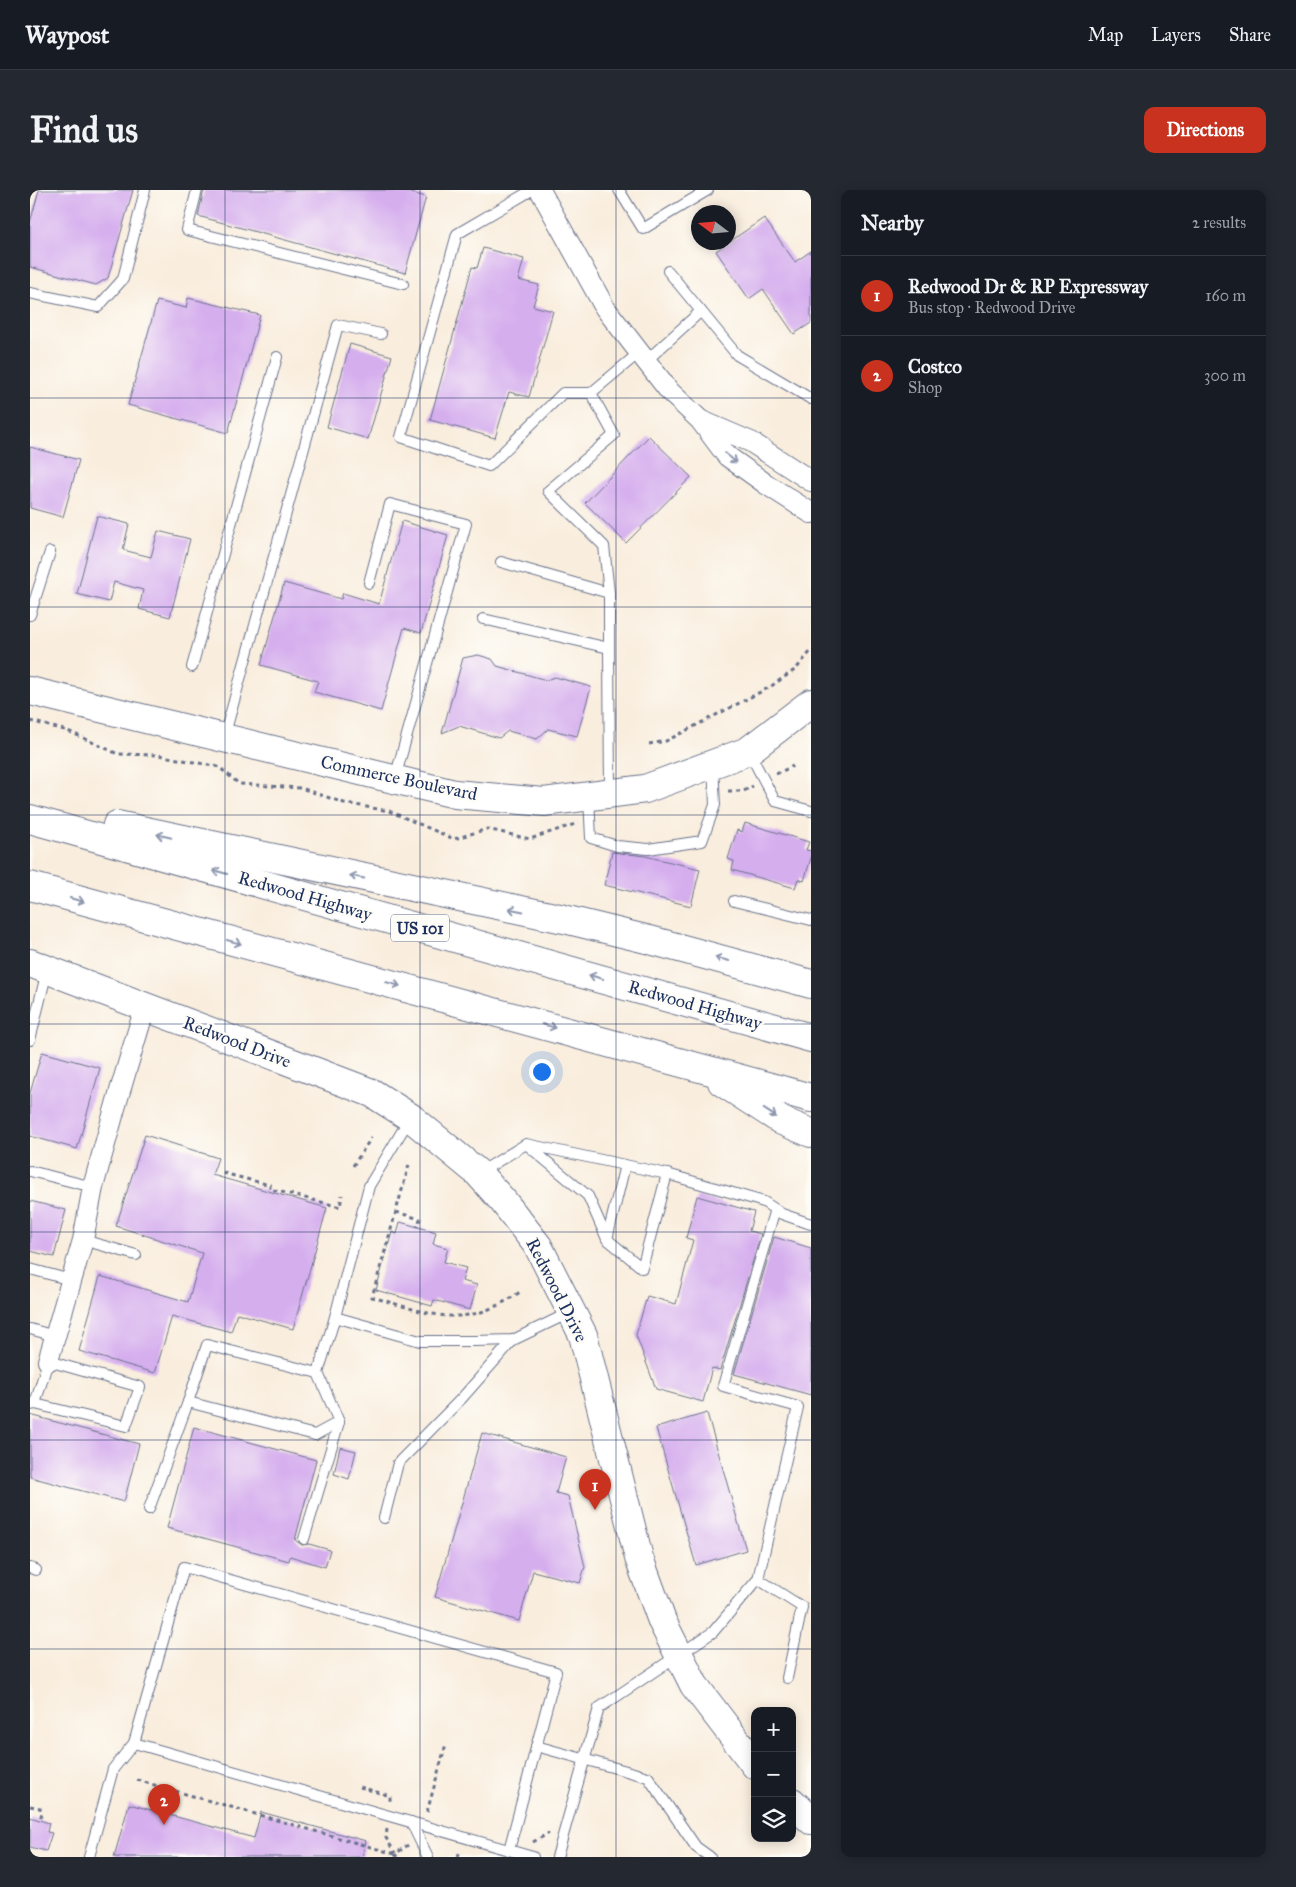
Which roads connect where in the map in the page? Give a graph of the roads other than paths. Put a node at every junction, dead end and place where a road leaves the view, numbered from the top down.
1 (145, 190) edge
2 (197, 190) edge
3 (532, 190) edge
4 (540, 190) edge
5 (618, 190) edge
6 (708, 190) edge
7 (668, 271) dead end
8 (402, 284) dead end
9 (30, 293) edge
10 (701, 311) junction
11 (381, 334) dead end
12 (643, 356) junction
13 (277, 357) dead end
14 (591, 393) junction
15 (811, 400) edge
16 (700, 420) junction
17 (811, 481) edge
18 (811, 513) edge
19 (50, 552) dead end
20 (500, 562) dead end
21 (369, 583) dead end
22 (609, 592) junction
23 (30, 615) edge
24 (483, 619) dead end
25 (609, 648) junction
26 (192, 667) dead end
27 (30, 692) edge
28 (811, 702) edge
29 (224, 738) junction
30 (748, 751) junction
31 (712, 764) junction
32 (394, 779) junction
33 (600, 796) junction
34 (30, 805) edge
35 (811, 811) edge
36 (30, 819) edge
37 (30, 886) edge
38 (734, 901) dead end
39 (811, 920) edge
40 (39, 966) edge
41 (811, 984) edge
42 (145, 1007) junction
43 (811, 1038) edge
44 (30, 1040) edge
45 (700, 1067) junction
46 (811, 1098) edge
47 (410, 1117) junction
48 (811, 1133) edge
49 (526, 1144) junction
50 (625, 1165) junction
51 (30, 1171) edge
52 (478, 1173) junction
53 (667, 1174) junction
54 (93, 1187) junction
55 (775, 1209) junction
56 (811, 1224) edge
57 (83, 1240) junction
58 (607, 1240) junction
59 (136, 1255) dead end
60 (30, 1269) edge
61 (71, 1280) junction
62 (572, 1312) junction
63 (335, 1317) junction
64 (30, 1329) edge
65 (55, 1336) junction
66 (513, 1340) junction
67 (48, 1361) junction
68 (318, 1373) junction
69 (188, 1402) junction
70 (32, 1404) edge
71 (340, 1422) junction
72 (149, 1509) dead end
73 (384, 1518) dead end
74 (304, 1539) dead end
75 (758, 1579) junction
76 (679, 1654) junction
77 (787, 1678) dead end
78 (134, 1743) junction
79 (536, 1746) junction
80 (585, 1759) junction
81 (751, 1760) edge
82 (796, 1806) edge
83 (811, 1820) edge
84 (411, 1822) junction
85 (509, 1850) junction
86 (89, 1857) edge
87 (428, 1857) edge
88 (533, 1857) edge
89 (557, 1857) edge
90 (710, 1857) edge

1 - 9 lane
2 - 8 lane
3 - 14 lane
4 - 12 street
5 - 6 lane
7 - 10 lane
10 - 12 lane
10 - 15 lane
11 - 29 lane
12 - 14 lane
12 - 16 street
13 - 26 lane
14 - 22 lane
16 - 17 street
16 -> 18 street
19 - 23 lane
20 - 22 lane
21 - 32 lane
22 - 25 lane
24 - 25 lane
25 - 33 lane
27 - 29 main road, Commerce Boulevard
28 - 30 main road, Commerce Boulevard
29 - 32 main road, Commerce Boulevard
30 - 31 main road, Commerce Boulevard
30 - 35 lane
31 - 33 main road, Commerce Boulevard
31 - 33 lane
32 - 33 main road, Commerce Boulevard
41 -> 34 main road
43 -> 36 main road, Redwood Highway / US 101
37 -> 45 main road
38 - 39 lane
40 - 42 main road, Redwood Drive
40 - 44 lane
42 - 47 main road, Redwood Drive
42 - 54 street
45 - 46 main road
45 -> 48 main road
47 - 52 main road, Redwood Drive
47 - 63 lane
49 - 50 lane
49 - 52 lane
49 - 58 lane
50 - 53 lane
50 - 58 lane
51 - 54 lane
52 - 62 main road, Redwood Drive
53 - 55 lane
53 - 58 lane
54 - 57 street
55 - 56 lane
55 - 75 lane
57 - 59 lane
57 - 61 street
60 - 61 lane
61 - 65 street
62 - 66 lane
62 - 76 main road, Redwood Drive
63 - 66 lane
63 - 68 lane
64 - 65 lane
65 - 67 street
66 - 73 lane
67 - 70 lane
67 - 70 lane
68 - 69 lane
68 - 71 lane
69 - 71 lane
69 - 72 lane
71 - 74 lane
75 - 76 lane
75 - 77 lane
76 - 80 lane
76 - 81 main road, Redwood Drive
78 - 79 lane
78 - 84 lane
78 - 86 lane
79 - 80 lane
79 - 85 lane
80 - 89 lane
80 - 90 lane
82 - 83 main road
84 - 85 lane
84 - 87 lane
85 - 88 lane

